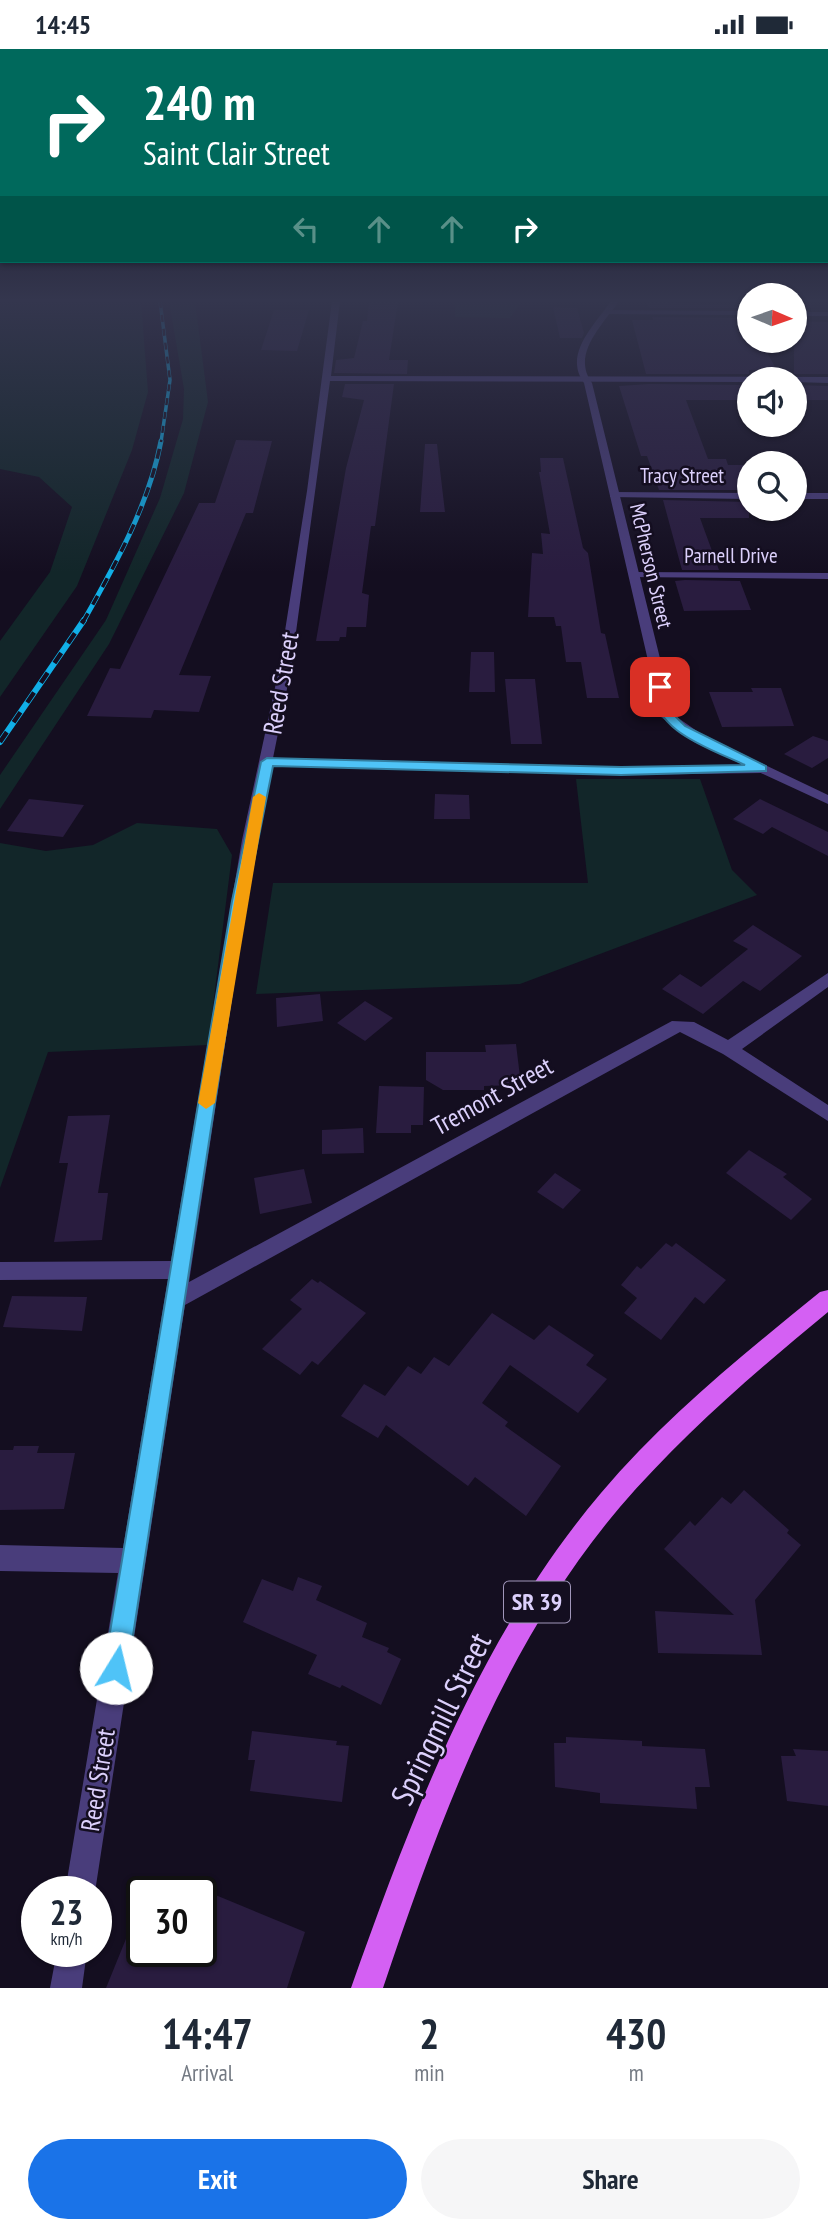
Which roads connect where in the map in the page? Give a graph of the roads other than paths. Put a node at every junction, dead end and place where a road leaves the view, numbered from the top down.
1 (324, 391) edge
2 (588, 391) edge
3 (614, 495) junction
4 (737, 496) edge
5 (807, 496) edge
6 (828, 496) edge
7 (633, 575) junction
8 (828, 576) edge
9 (267, 762) junction
10 (762, 769) junction
11 (828, 800) edge
12 (828, 979) edge
13 (729, 1049) junction
14 (828, 1114) edge
15 (180, 1270) junction
16 (0, 1271) edge
17 (828, 1299) edge
18 (175, 1300) junction
19 (0, 1558) edge
20 (134, 1561) junction
21 (83, 1876) edge
22 (69, 1967) edge
23 (66, 1988) edge
24 (367, 1988) edge

1 - 9 street, Reed Street
2 - 3 street, McPherson Street
3 - 4 street, Tracy Street
3 - 7 street, McPherson Street
5 - 6 street
7 - 8 street, Parnell Drive
7 - 10 street, McPherson Street
9 - 10 street
9 - 15 street, Reed Street
10 - 11 street, McPherson Street
12 - 13 street
13 - 14 street
13 - 18 street, Tremont Street
15 - 16 street
15 - 18 street, Reed Street
17 - 24 main road, Springmill Street / SR 39
18 - 20 street, Reed Street
19 - 20 street
20 - 21 street, Reed Street
22 - 23 street

